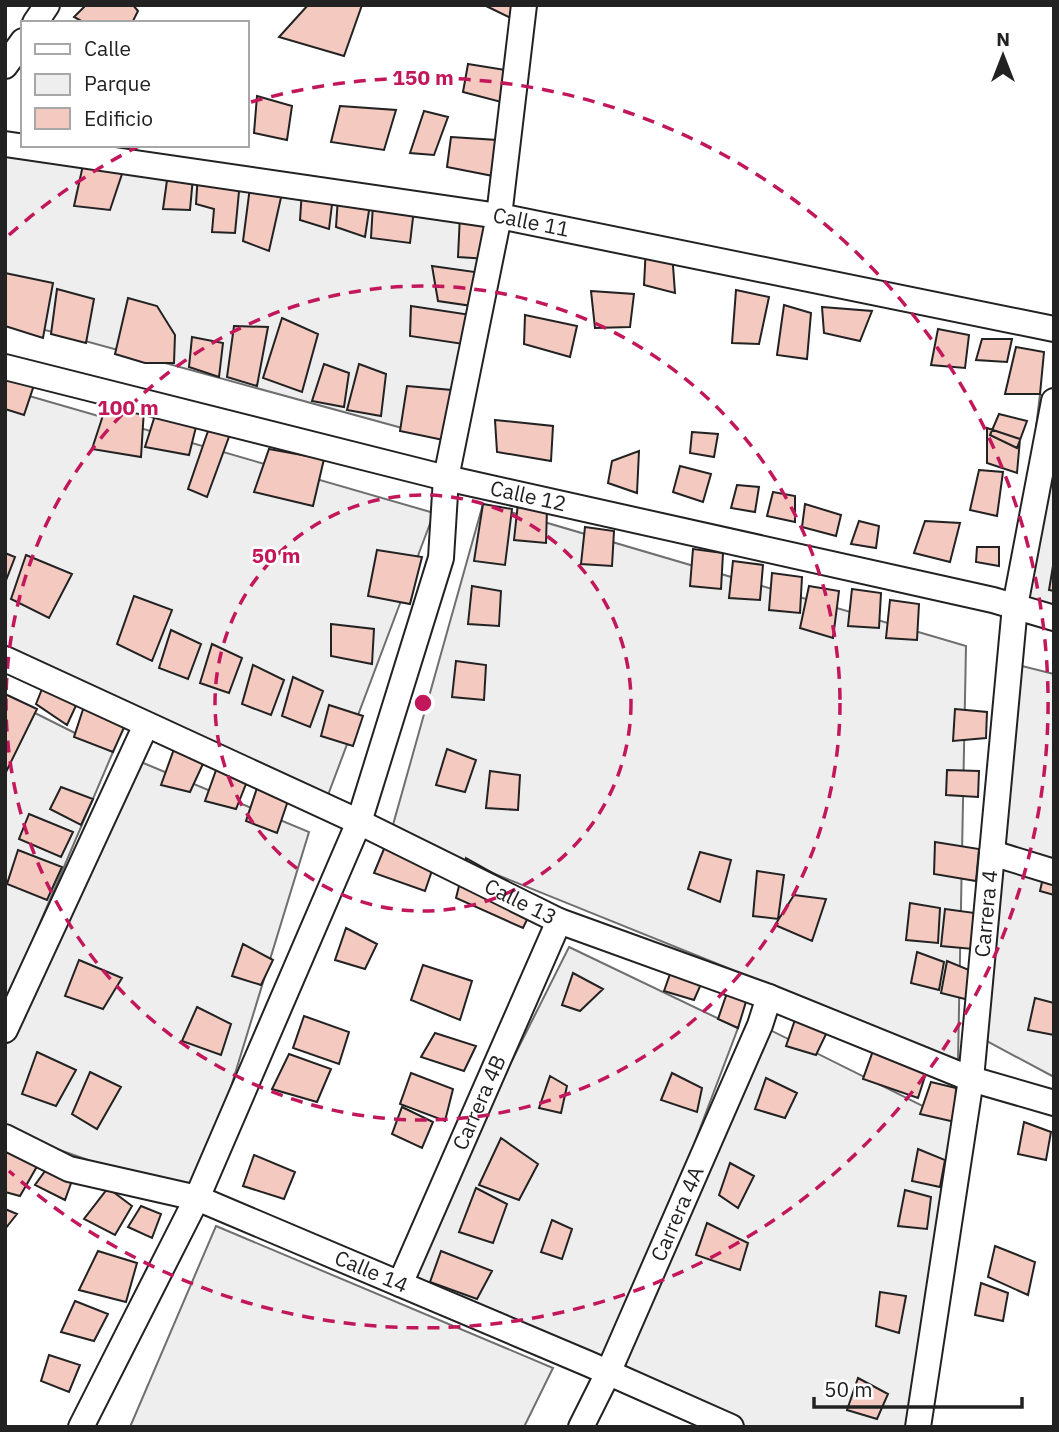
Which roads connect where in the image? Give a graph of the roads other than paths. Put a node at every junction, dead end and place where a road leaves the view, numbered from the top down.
1 (47, 5) edge
2 (524, 5) edge
3 (36, 21) edge
4 (21, 44) edge
5 (5, 66) edge
6 (26, 147) edge
7 (499, 216) junction
8 (1054, 329) edge
9 (5, 367) edge
10 (1054, 401) edge
11 (446, 478) junction
12 (1015, 606) junction
13 (1054, 618) edge
14 (5, 659) edge
15 (146, 725) junction
16 (359, 822) junction
17 (992, 853) junction
18 (1054, 872) edge
19 (559, 921) junction
20 (769, 997) junction
21 (5, 1030) edge
22 (971, 1079) junction
23 (1054, 1103) edge
24 (5, 1137) edge
25 (197, 1198) junction
26 (400, 1284) junction
27 (608, 1373) junction
28 (81, 1427) edge
29 (581, 1427) edge
30 (731, 1427) edge
31 (919, 1427) edge

1 - 3 street
2 - 7 street
4 - 5 street
6 - 7 street, Calle 11
7 - 8 street, Calle 11
7 - 11 street
9 - 11 street, Calle 12
10 - 12 street, Carrera 4
11 - 12 street, Calle 12
11 - 16 street
12 - 13 street, Calle 12
12 - 17 street, Carrera 4
14 - 15 street, Calle 13
15 - 16 street, Calle 13
15 - 21 street
16 - 19 street, Calle 13
16 - 25 street
17 - 18 street
17 - 22 street, Carrera 4
19 - 20 street, Calle 13
19 - 26 street, Carrera 4B
20 - 22 street, Calle 13
20 - 27 street, Carrera 4A
22 - 23 street, Calle 13
22 - 31 street, Carrera 4
24 - 25 street, Calle 14
25 - 26 street, Calle 14
25 - 28 street
26 - 27 street, Calle 14
27 - 29 street, Carrera 4A
27 - 30 street, Calle 14

